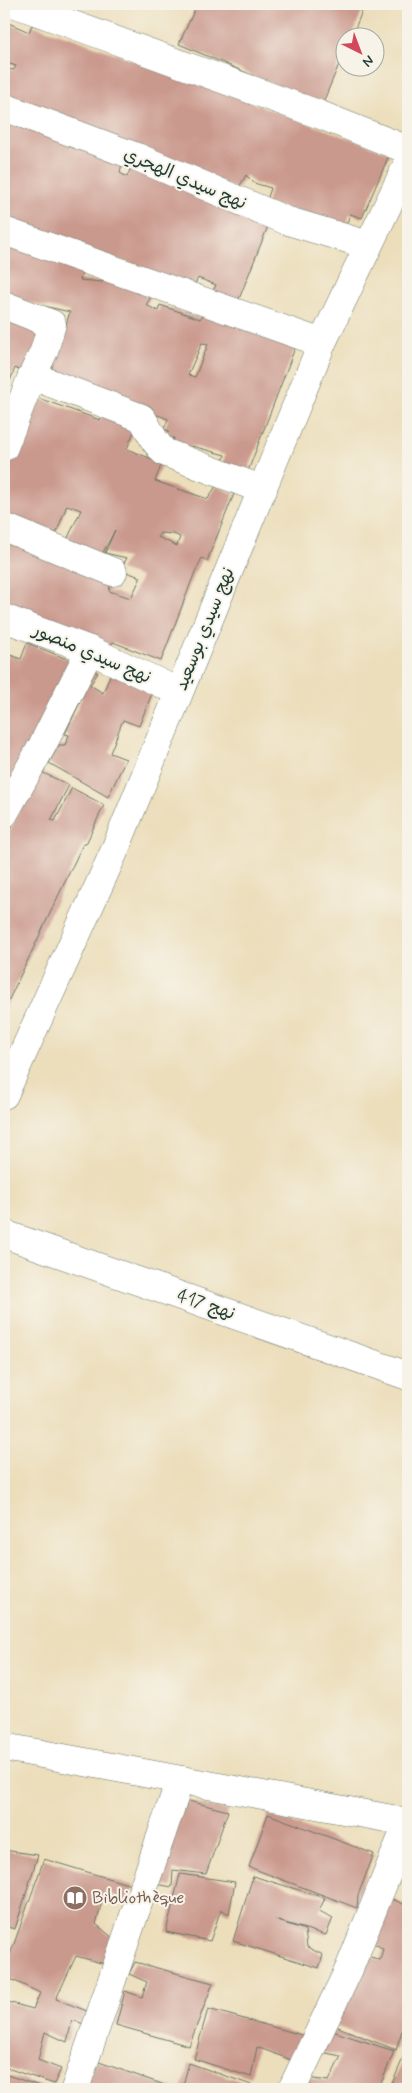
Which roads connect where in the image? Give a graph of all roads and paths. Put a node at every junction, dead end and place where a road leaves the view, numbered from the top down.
1 (16, 4) edge
2 (4, 107) edge
3 (408, 150) edge
4 (408, 163) edge
5 (4, 230) edge
6 (368, 245) junction
7 (4, 305) edge
8 (322, 343) junction
9 (32, 376) junction
10 (4, 447) edge
11 (263, 490) junction
12 (4, 527) edge
13 (113, 572) dead end
14 (4, 618) edge
15 (90, 650) junction
16 (179, 692) junction
17 (4, 814) edge
18 (4, 1095) edge
19 (4, 1234) edge
20 (408, 1376) edge
21 (4, 1747) edge
22 (180, 1780) junction
23 (75, 2089) edge
24 (292, 2089) edge

1 - 3 street
2 - 6 street, نهج سيدي الهجري
4 - 6 street, نهج سيدي بوسعيد
5 - 8 street
6 - 8 street, نهج سيدي بوسعيد
7 - 9 street
8 - 11 street, نهج سيدي بوسعيد
9 - 10 street
9 - 11 street
11 - 16 street, نهج سيدي بوسعيد
12 - 13 street
14 - 15 street, نهج سيدي منصور
15 - 16 street, نهج سيدي منصور
15 - 17 street
16 - 18 street, نهج سيدي بوسعيد
19 - 20 street, نهج 417
21 - 22 street
22 - 23 street
22 - 24 street

